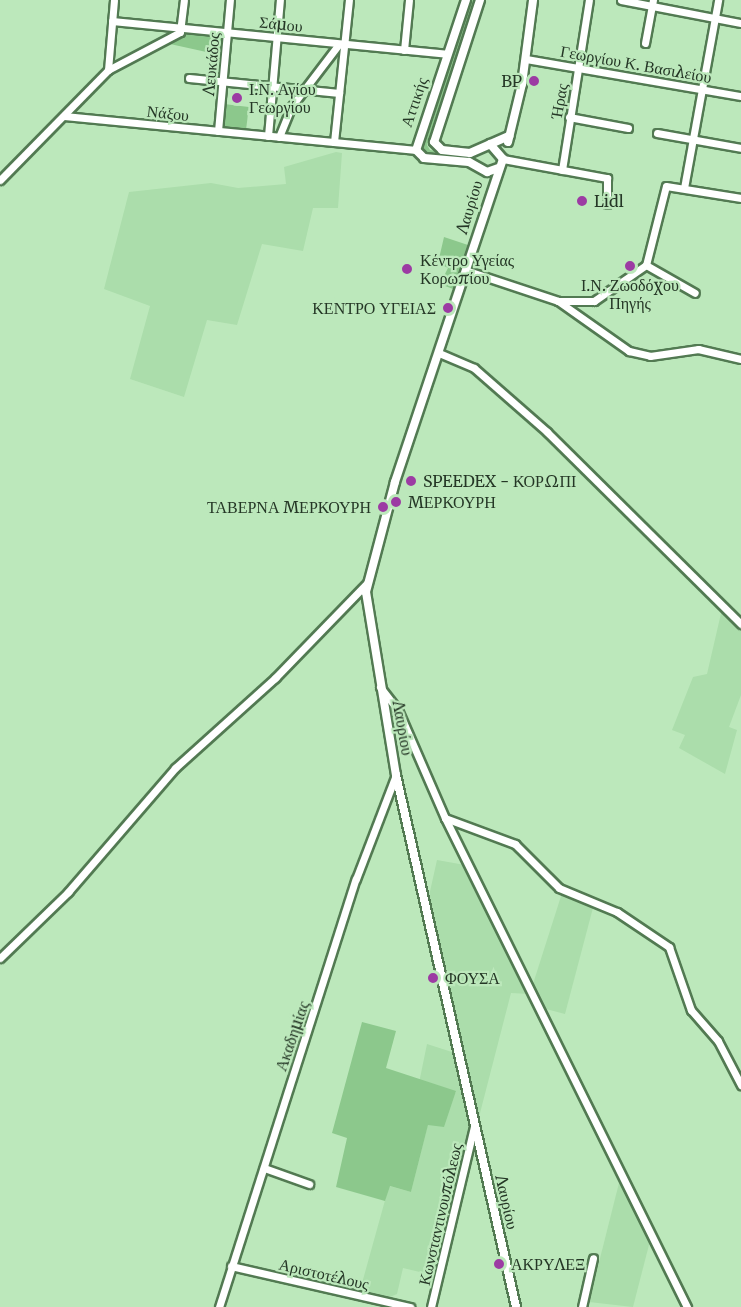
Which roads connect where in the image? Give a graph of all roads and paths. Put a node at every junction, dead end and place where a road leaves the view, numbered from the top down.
1 (114, 0) edge
2 (184, 0) edge
3 (230, 0) edge
4 (280, 0) edge
5 (348, 0) edge
6 (409, 0) edge
7 (466, 0) edge
8 (480, 0) edge
9 (533, 0) edge
10 (589, 0) edge
11 (621, 0) edge
12 (718, 0) edge
13 (652, 3) edge
14 (715, 18) junction
15 (112, 21) junction
16 (741, 22) edge
17 (182, 28) junction
18 (227, 32) junction
19 (277, 37) junction
20 (645, 43) dead end
21 (341, 44) junction
22 (404, 50) junction
23 (446, 54) junction
24 (526, 59) junction
25 (578, 68) junction
26 (108, 70) junction
27 (189, 78) dead end
28 (222, 82) junction
29 (272, 87) junction
30 (702, 89) junction
31 (304, 91) junction
32 (339, 93) junction
33 (741, 96) edge
34 (64, 116) junction
35 (570, 117) junction
36 (628, 128) dead end
37 (218, 131) junction
38 (657, 133) dead end
39 (268, 136) junction
40 (509, 136) junction
41 (279, 137) junction
42 (693, 139) junction
43 (334, 142) junction
44 (490, 144) junction
45 (479, 148) junction
46 (741, 148) edge
47 (416, 150) junction
48 (502, 160) junction
49 (481, 170) junction
50 (562, 170) junction
51 (0, 180) edge
52 (684, 188) junction
53 (490, 195) junction
54 (741, 198) edge
55 (607, 204) dead end
56 (646, 265) junction
57 (465, 270) junction
58 (695, 293) dead end
59 (558, 301) junction
60 (439, 353) junction
61 (741, 359) edge
62 (367, 583) junction
63 (741, 624) edge
64 (380, 687) junction
65 (396, 775) junction
66 (445, 818) junction
67 (0, 958) edge
68 (741, 1085) edge
69 (474, 1127) junction
70 (264, 1168) junction
71 (309, 1184) dead end
72 (593, 1258) dead end
73 (231, 1266) junction
74 (219, 1307) edge
75 (410, 1307) edge
76 (431, 1307) edge
77 (516, 1307) edge
78 (582, 1307) edge
79 (687, 1307) edge

1 - 15 street
2 - 17 street
3 - 18 street, Λευκάδος
4 - 19 street
5 - 21 street
6 - 22 street
7 - 23 main road, Αττικής
8 - 45 main road, Αττικής
9 - 24 main road
10 - 25 street, Ήρας
11 - 13 street
12 - 14 street
13 - 14 street
13 - 20 street
14 - 16 street
14 - 30 street
15 - 17 street, Σάμου
15 - 26 street
17 - 18 street, Σάμου
17 - 26 street
18 - 19 street, Σάμου
18 - 28 street, Λευκάδος
19 - 21 street, Σάμου
19 - 29 street
21 - 22 street, Σάμου
21 - 31 street
21 - 32 street
22 - 23 street, Σάμου
23 - 47 main road, Αττικής
24 - 25 street, Γεωργίου Κ. Βασιλείου
24 - 40 main road
25 - 30 street, Γεωργίου Κ. Βασιλείου
25 - 35 street, Ήρας
26 - 34 street
27 - 28 street
28 - 29 street
28 - 37 street, Λευκάδος
29 - 31 street
29 - 39 street
30 - 33 street, Γεωργίου Κ. Βασιλείου
30 - 42 street
31 - 32 street
31 - 41 street
32 - 43 street
34 - 37 street, Νάξου
34 - 51 street
35 - 36 street
35 - 50 street, Ήρας
37 - 39 street, Νάξου
38 - 42 street
39 - 41 street, Νάξου
40 - 44 main road
40 - 48 main road
41 - 43 street, Νάξου
42 - 46 street
42 - 52 street
43 - 47 street, Νάξου
44 - 45 main road
44 - 48 main road
45 - 49 main road, Λαυρίου
47 - 49 main road, Αττικής
48 - 49 main road, Λαυρίου
48 - 50 street
48 - 53 main road, Λαυρίου
49 - 53 main road
50 - 55 street
52 - 54 street
52 - 56 street
53 - 57 main road, Λαυρίου
56 - 58 street
56 - 59 street
57 - 59 street
57 - 60 main road, Λαυρίου
59 - 61 street
60 - 62 main road, Λαυρίου
60 - 63 street
62 - 64 main road, Λαυρίου
62 - 67 street
64 - 65 main road, Λαυρίου
64 - 66 street
65 - 69 main road, Λαυρίου
65 - 70 street, Ακαδημίας
66 - 68 street
66 - 79 street
69 - 76 street, Κωνσταντινουπόλεως
69 - 77 main road, Λαυρίου
70 - 71 street
70 - 73 street, Ακαδημίας
72 - 78 street
73 - 74 street, Ακαδημίας
73 - 75 street, Αριστοτέλους

